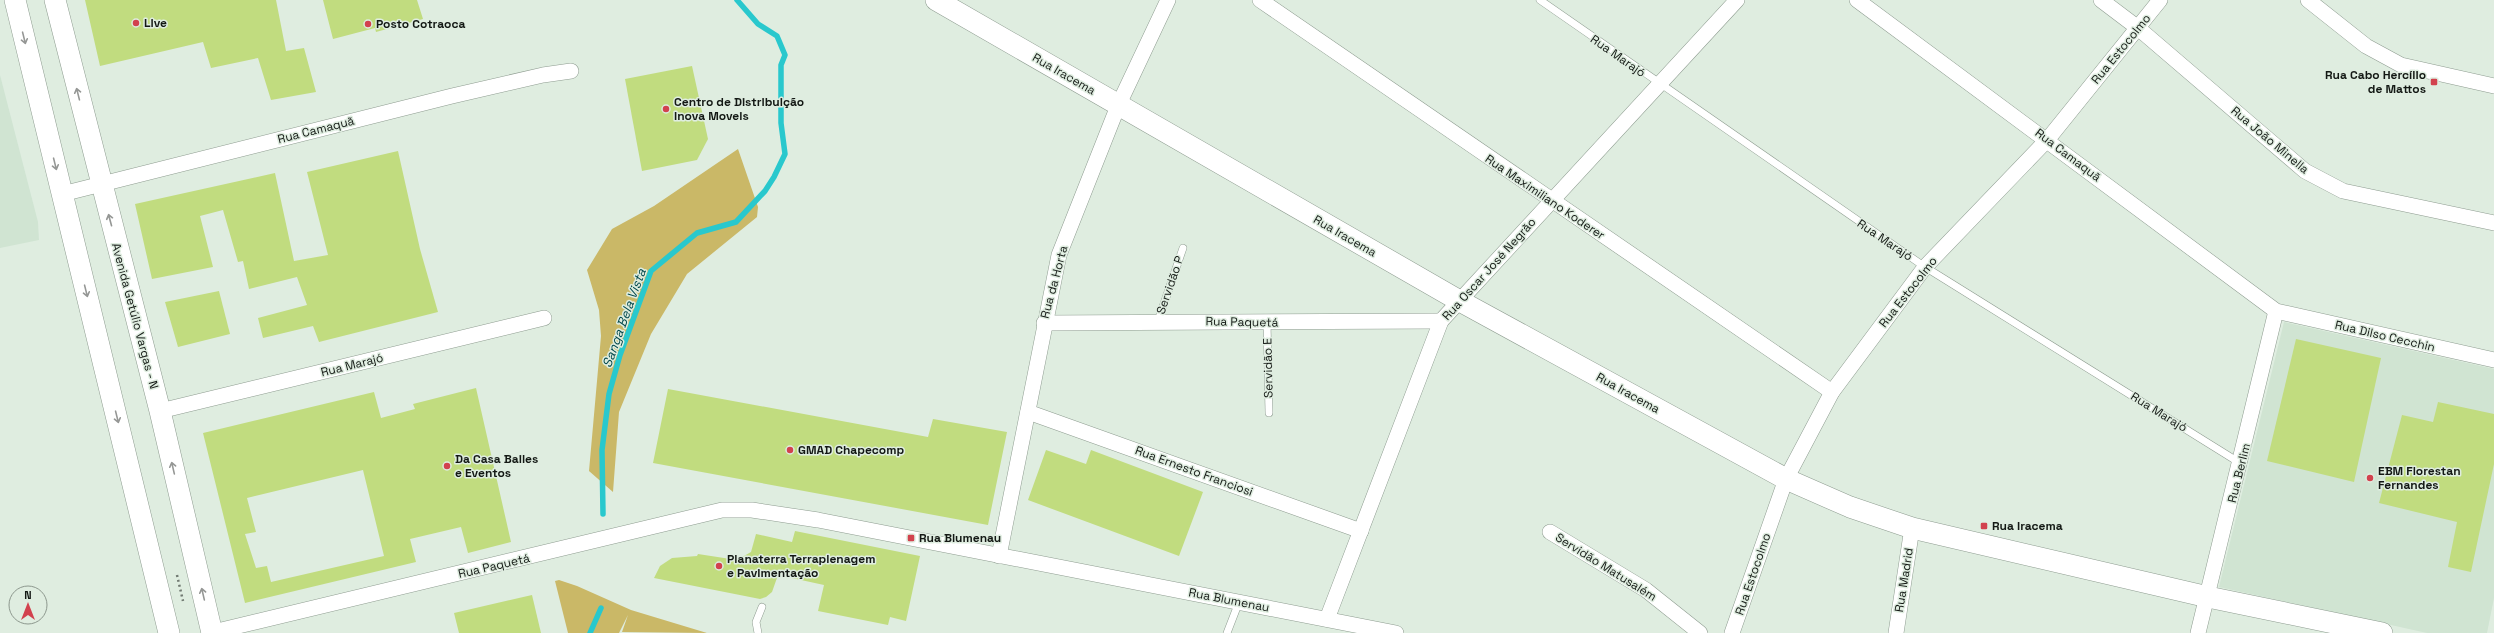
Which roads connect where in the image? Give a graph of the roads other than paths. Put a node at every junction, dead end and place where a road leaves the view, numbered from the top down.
1 (15, 0) edge
2 (55, 0) edge
3 (936, 0) edge
4 (1168, 0) edge
5 (1260, 0) edge
6 (1540, 0) edge
7 (1737, 0) edge
8 (1857, 0) edge
9 (2101, 0) edge
10 (2160, 0) edge
11 (2308, 0) edge
12 (2138, 28) junction
13 (571, 72) dead end
14 (1660, 85) junction
15 (2494, 86) edge
16 (1118, 106) junction
17 (2048, 139) junction
18 (101, 184) junction
19 (62, 194) junction
20 (1551, 201) junction
21 (2494, 223) edge
22 (1183, 248) dead end
23 (1925, 267) junction
24 (1458, 300) junction
25 (2276, 312) junction
26 (544, 318) dead end
27 (1158, 321) junction
28 (1441, 321) junction
29 (1267, 322) junction
30 (1044, 323) junction
31 (2494, 360) edge
32 (1832, 392) junction
33 (160, 411) junction
34 (1028, 412) junction
35 (1269, 413) dead end
36 (2241, 463) junction
37 (1786, 479) junction
38 (779, 513) joint
39 (1912, 528) junction
40 (1361, 530) junction
41 (1550, 532) dead end
42 (999, 556) junction
43 (2208, 597) junction
44 (1239, 602) junction
45 (762, 607) dead end
46 (1327, 619) junction
47 (169, 633) edge
48 (211, 633) edge
49 (758, 633) edge
50 (1227, 633) edge
51 (1396, 633) edge
52 (1700, 633) edge
53 (1732, 633) edge
54 (1896, 633) edge
55 (2198, 633) edge
56 (2382, 633) edge

1 -> 19 street
18 -> 2 street, Avenida Getúlio Vargas - N
3 - 16 street, Rua Iracema
4 - 16 street, Rua da Horta
5 - 20 street, Rua Maximiliano Koderer
6 - 14 lane, Rua Marajó
7 - 14 street, Rua Oscar José Negrão
8 - 17 street, Rua Camaquã
9 - 12 street, Rua João Minella
10 - 12 street, Rua Estocolmo
11 - 15 street
12 - 17 street, Rua Estocolmo
12 - 21 street, Rua João Minella
13 - 18 street, Rua Camaquã
14 - 20 street, Rua Oscar José Negrão
14 - 23 lane, Rua Marajó
16 - 24 street, Rua Iracema
16 - 30 street, Rua da Horta
17 - 23 street, Rua Estocolmo
17 - 25 street, Rua Camaquã
18 - 19 street, Rua Camaquã
33 -> 18 street, Avenida Getúlio Vargas - N
19 -> 47 street
20 - 24 street, Rua Oscar José Negrão
20 - 32 street, Rua Maximiliano Koderer
22 - 27 lane, Servidão P
23 - 32 street, Rua Estocolmo
23 - 36 lane, Rua Marajó
24 - 28 street, Rua Oscar José Negrão
24 - 37 street, Rua Iracema
25 - 31 street, Rua Dilso Cecchin
25 - 36 street, Rua Berlim
26 - 33 street, Rua Marajó
27 - 29 street, Rua Paquetá
27 - 30 street, Rua Paquetá
28 - 29 street, Rua Paquetá
28 - 40 street, Rua Oscar José Negrão
29 - 35 lane, Servidão E
30 - 34 street, Rua da Horta
32 - 37 street, Rua Estocolmo
48 -> 33 street, Avenida Getúlio Vargas - N
34 - 40 street, Rua Ernesto Franciosi
34 - 42 street, Rua da Horta
36 - 43 street, Rua Berlim
37 - 39 street, Rua Iracema
37 - 53 street, Rua Estocolmo
38 - 42 street, Rua Blumenau
38 - 48 street, Rua Paquetá
39 - 43 street, Rua Iracema
39 - 54 street, Rua Madrid
40 - 46 street, Rua Oscar José Negrão
41 - 52 street, Servidão Matusalém
42 - 44 street, Rua Blumenau
43 - 55 street, Rua Berlim
43 - 56 street, Rua Iracema
44 - 46 street, Rua Blumenau
44 - 50 lane
45 - 49 lane
46 - 51 street, Rua Blumenau

